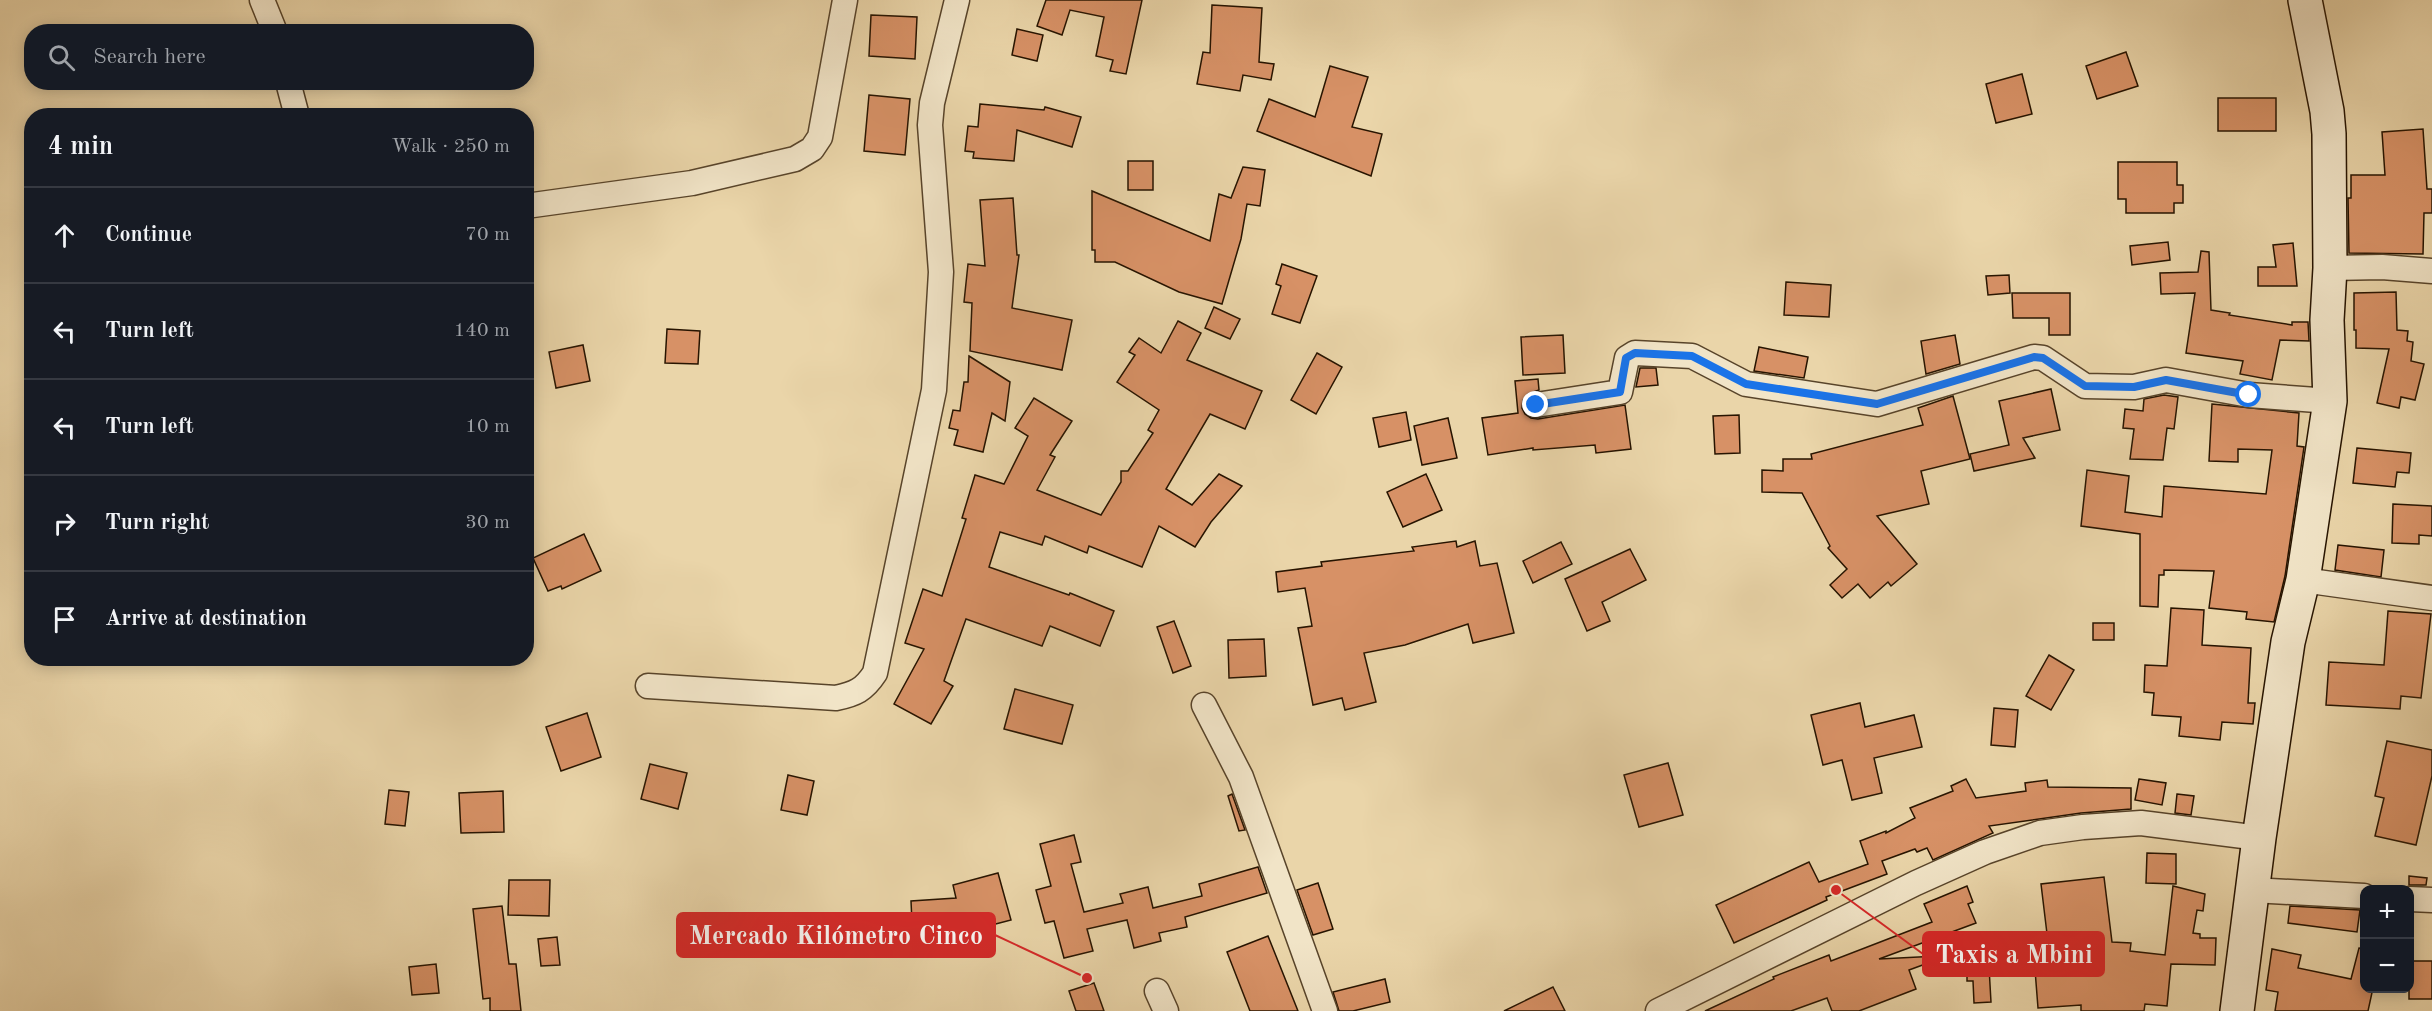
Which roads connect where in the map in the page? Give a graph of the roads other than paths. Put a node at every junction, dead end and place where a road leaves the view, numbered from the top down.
1 (262, 0) edge
2 (844, 0) edge
3 (957, 0) edge
4 (2305, 0) edge
5 (272, 24) edge
6 (290, 90) edge
7 (295, 108) edge
8 (534, 205) edge
9 (2330, 268) junction
10 (2432, 272) edge
11 (2330, 401) junction
12 (1536, 405) dead end
13 (2303, 580) junction
14 (2432, 598) edge
15 (648, 686) dead end
16 (1203, 705) dead end
17 (2259, 838) junction
18 (2252, 890) junction
19 (2360, 896) edge
20 (2414, 899) edge
21 (2432, 900) edge
22 (1325, 1011) edge
23 (1658, 1011) edge
24 (2237, 1011) edge

1 - 5 street
2 - 8 street
3 - 15 street
4 - 9 main road
6 - 7 street
9 - 10 street
9 - 11 main road
11 - 12 street
11 - 13 main road
13 - 14 street
13 - 17 main road
16 - 22 street
17 - 18 main road
17 - 23 street
18 - 19 street
18 - 24 main road
20 - 21 street

